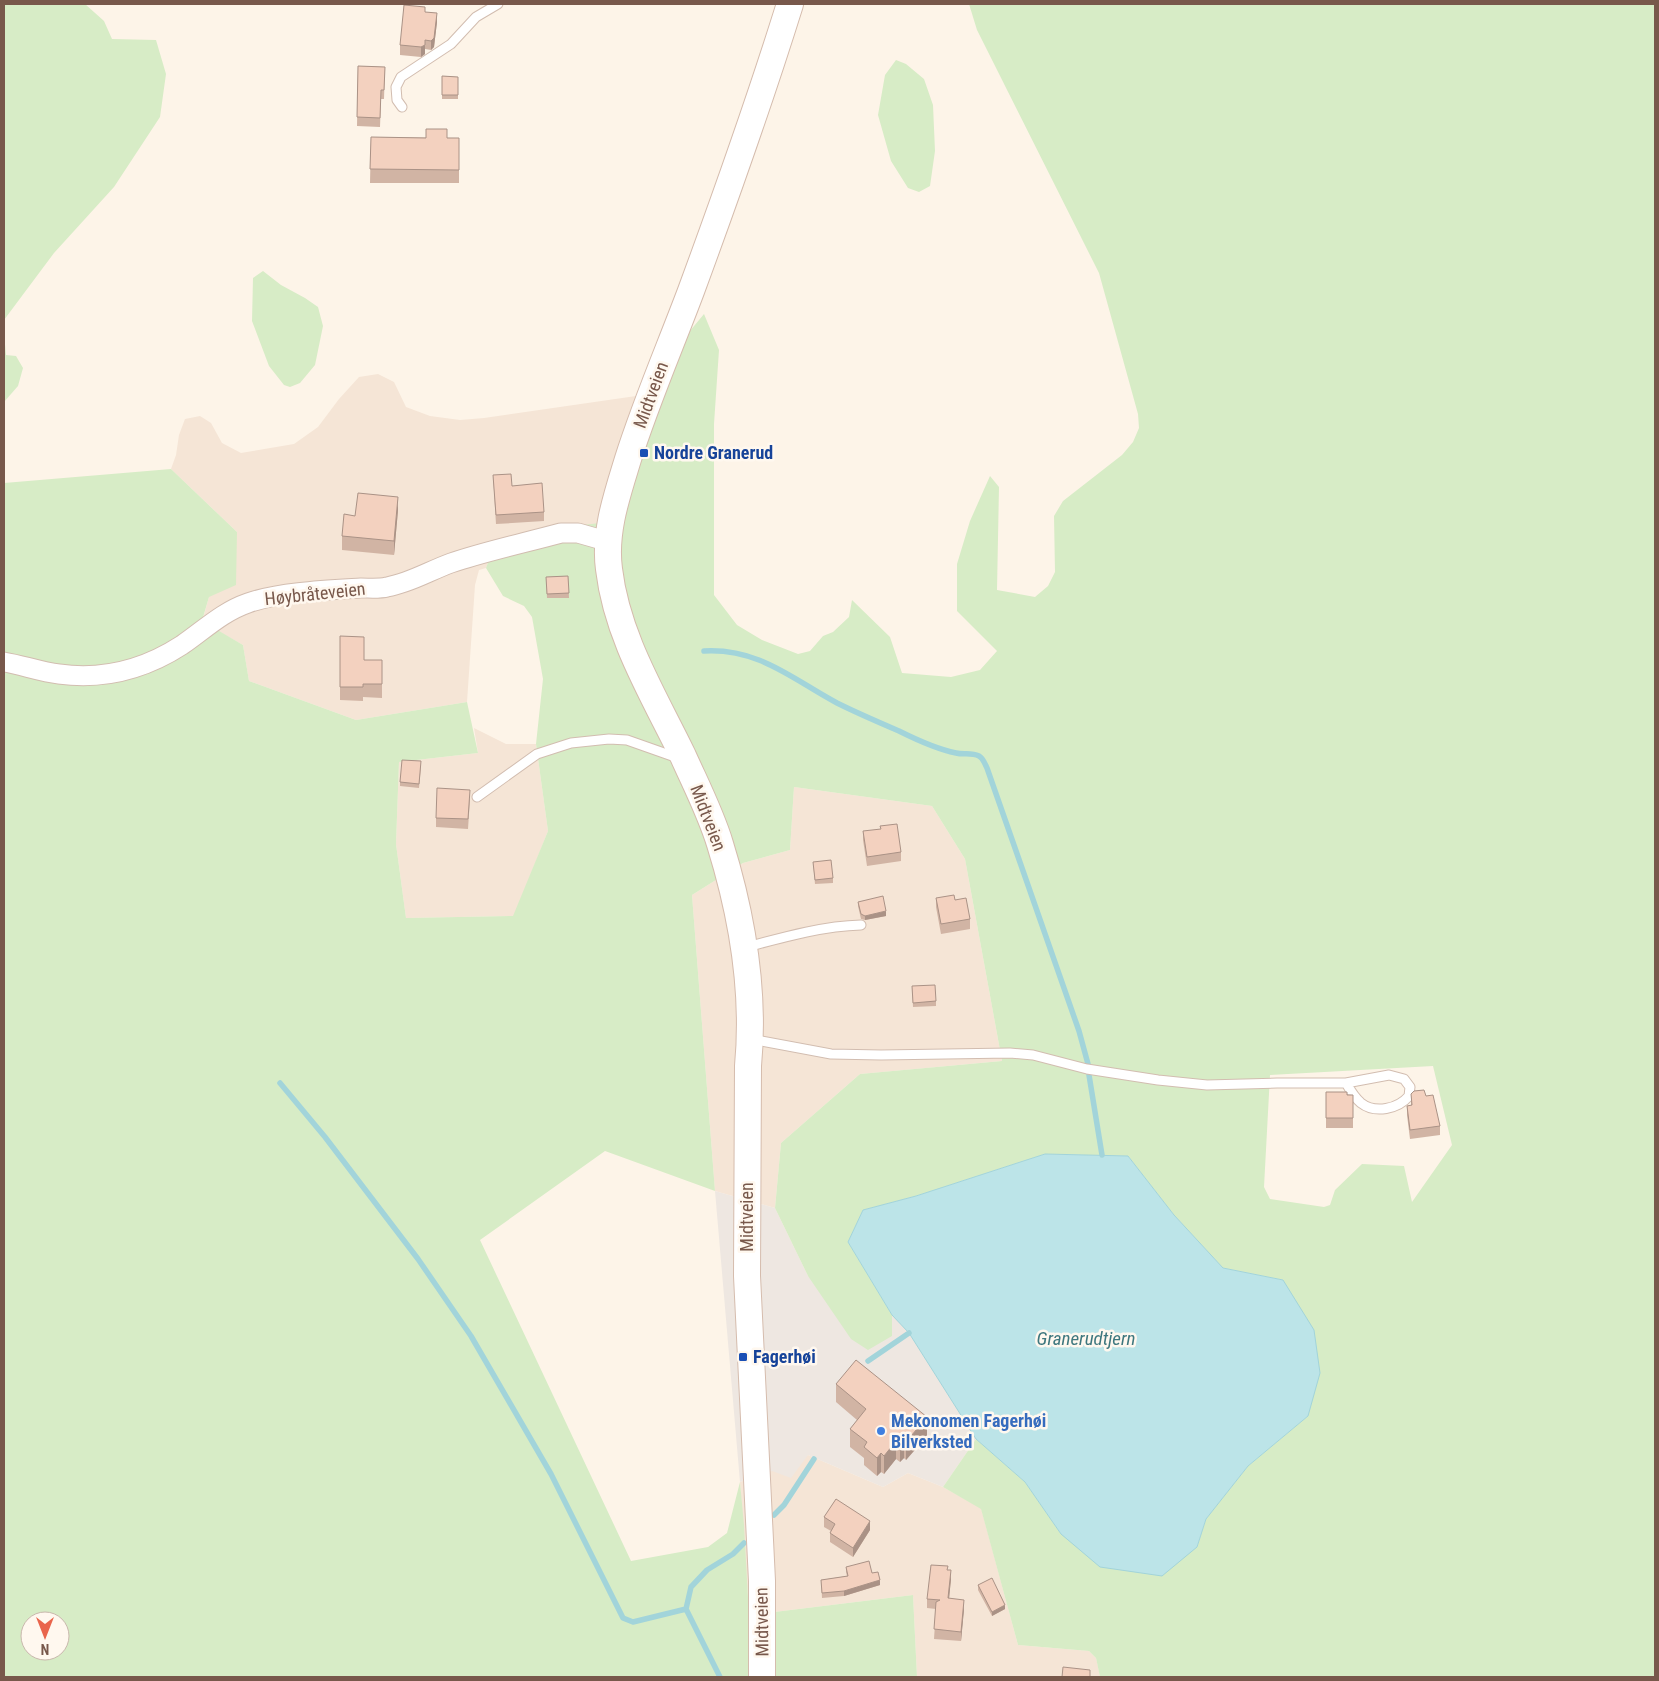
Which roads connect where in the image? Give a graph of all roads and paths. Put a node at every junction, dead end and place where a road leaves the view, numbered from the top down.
1 (498, 4) edge
2 (790, 4) edge
3 (402, 107) dead end
4 (608, 540) junction
5 (4, 662) edge
6 (683, 757) junction
7 (477, 797) dead end
8 (861, 925) dead end
9 (744, 948) junction
10 (750, 1039) junction
11 (1346, 1084) junction
12 (762, 1677) edge

1 - 3 lane
2 - 4 main road, Midtveien
4 - 5 street, Høybråteveien
4 - 6 main road, Midtveien
6 - 7 lane
6 - 9 main road, Midtveien
8 - 9 lane
9 - 10 main road, Midtveien
10 - 11 lane
10 - 12 main road, Midtveien
11 - 11 lane

